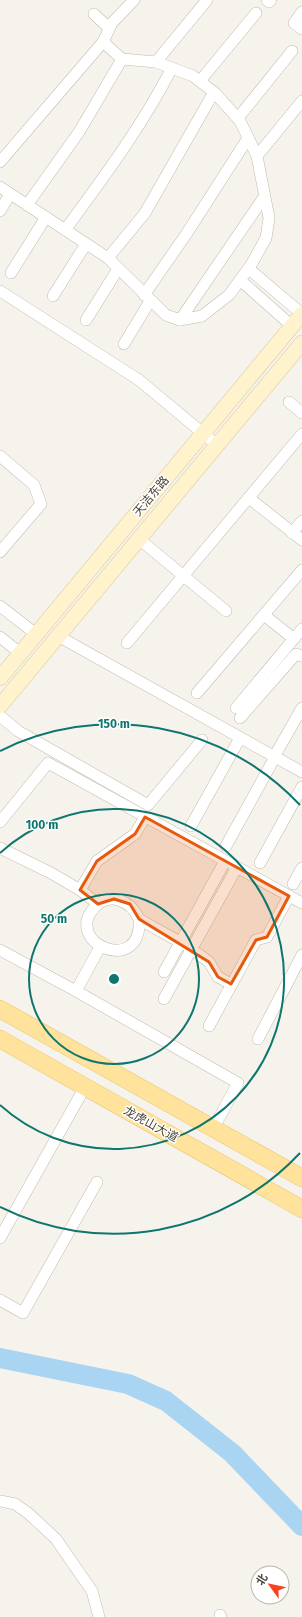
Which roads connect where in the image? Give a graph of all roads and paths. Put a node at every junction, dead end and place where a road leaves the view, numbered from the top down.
1 (134, 0) edge
2 (207, 0) edge
3 (266, 0) edge
4 (271, 0) edge
5 (302, 12) edge
6 (256, 13) dead end
7 (94, 14) dead end
8 (109, 28) junction
9 (302, 29) edge
10 (103, 42) junction
11 (292, 51) dead end
12 (122, 59) junction
13 (156, 62) junction
14 (172, 68) junction
15 (200, 82) junction
16 (214, 92) junction
17 (302, 101) edge
18 (238, 118) junction
19 (248, 138) junction
20 (257, 156) junction
21 (0, 162) edge
22 (0, 187) edge
23 (10, 194) junction
24 (264, 197) junction
25 (27, 205) junction
26 (0, 210) edge
27 (46, 218) junction
28 (65, 230) junction
29 (86, 244) junction
30 (108, 258) junction
31 (118, 269) junction
32 (249, 269) junction
33 (11, 273) dead end
34 (240, 280) junction
35 (0, 291) edge
36 (53, 296) dead end
37 (147, 298) junction
38 (302, 314) edge
39 (86, 320) dead end
40 (180, 320) junction
41 (292, 326) junction
42 (302, 343) edge
43 (124, 344) dead end
44 (289, 402) dead end
45 (302, 413) edge
46 (203, 434) junction
47 (302, 434) edge
48 (217, 445) junction
49 (0, 456) edge
50 (249, 498) junction
51 (302, 521) edge
52 (292, 533) junction
53 (139, 539) junction
54 (302, 540) edge
55 (0, 552) edge
56 (302, 570) edge
57 (183, 576) junction
58 (0, 606) edge
59 (226, 611) dead end
60 (264, 615) junction
61 (302, 629) edge
62 (36, 634) junction
63 (58, 636) junction
64 (0, 637) edge
65 (294, 639) junction
66 (126, 643) dead end
67 (20, 653) junction
68 (302, 656) edge
69 (0, 678) edge
70 (197, 693) dead end
71 (0, 706) edge
72 (236, 708) dead end
73 (302, 708) edge
74 (0, 716) edge
75 (240, 718) dead end
76 (240, 738) junction
77 (202, 740) dead end
78 (274, 757) junction
79 (302, 772) edge
80 (302, 787) edge
81 (145, 817) junction
82 (0, 822) edge
83 (191, 826) dead end
84 (226, 846) dead end
85 (0, 848) edge
86 (225, 861) junction
87 (260, 863) dead end
88 (237, 867) junction
89 (302, 868) edge
90 (293, 884) dead end
91 (80, 890) junction
92 (289, 896) junction
93 (302, 903) edge
94 (98, 904) junction
95 (139, 918) junction
96 (180, 942) junction
97 (100, 947) junction
98 (192, 949) junction
99 (0, 950) edge
100 (302, 955) edge
101 (164, 972) dead end
102 (232, 984) junction
103 (76, 991) junction
104 (164, 999) dead end
105 (0, 1009) edge
106 (209, 1026) dead end
107 (0, 1039) edge
108 (258, 1039) dead end
109 (85, 1087) junction
110 (213, 1129) junction
111 (302, 1178) edge
112 (97, 1182) dead end
113 (302, 1209) edge
114 (0, 1238) edge
115 (0, 1300) edge
116 (0, 1501) edge
117 (99, 1617) edge

1 - 8 street
2 - 13 street
3 - 4 street
5 - 9 street
6 - 15 street
7 - 8 street
8 - 10 street
10 - 12 street
10 - 21 street
11 - 18 street
12 - 13 street
12 - 25 street
13 - 14 street
14 - 15 street
14 - 28 street
15 - 16 street
16 - 18 street
16 - 30 street
17 - 20 street
18 - 19 street
19 - 20 street
19 - 37 street
20 - 24 street
22 - 23 street
23 - 25 street
23 - 26 street
24 - 32 street
24 - 40 street
25 - 27 street
27 - 28 street
27 - 33 street
28 - 29 street
29 - 30 street
29 - 36 street
30 - 31 street
31 - 37 street
31 - 39 street
32 - 34 street
32 - 38 street
34 - 40 street
34 - 41 street
35 - 46 street
37 - 40 street
37 - 43 street
38 - 41 main road, 天洁东路
41 - 46 main road, 天洁东路
42 - 48 main road, 天洁东路
44 - 45 street
46 - 48 street
46 - 62 main road, 天洁东路
47 - 50 street
48 - 53 main road, 天洁东路
49 - 55 street
50 - 52 street
50 - 57 street
51 - 52 street
52 - 54 street
53 - 57 street
53 - 63 main road, 天洁东路
56 - 60 street
57 - 59 street
57 - 66 street
58 - 62 street
60 - 65 street
60 - 70 street
61 - 65 street
62 - 67 main road, 天洁东路
63 - 71 main road, 天洁东路
63 - 76 street
64 - 67 street
65 - 72 street
67 - 69 main road, 天洁东路
68 - 75 street
73 - 78 street
74 - 77 street
76 - 78 street
76 - 83 street
78 - 79 street
78 - 84 street
80 - 87 street
81 - 82 street
81 - 86 street
81 - 91 street
85 - 91 street
86 - 88 street
86 - 96 street
88 - 92 street
88 - 98 street
89 - 90 street
91 - 94 street
92 - 93 street
92 - 102 street
94 - 95 street
94 - 97 street
95 - 96 street
95 - 97 street
96 - 98 street
96 - 101 street
97 - 103 street
98 - 102 street
98 - 104 street
99 - 103 street
100 - 108 street
102 - 106 street
103 - 110 street
105 - 110 main road
107 - 109 main road, 龙虎山大道
109 - 113 main road, 龙虎山大道
109 - 114 street
110 - 111 main road
112 - 115 street
116 - 117 street

